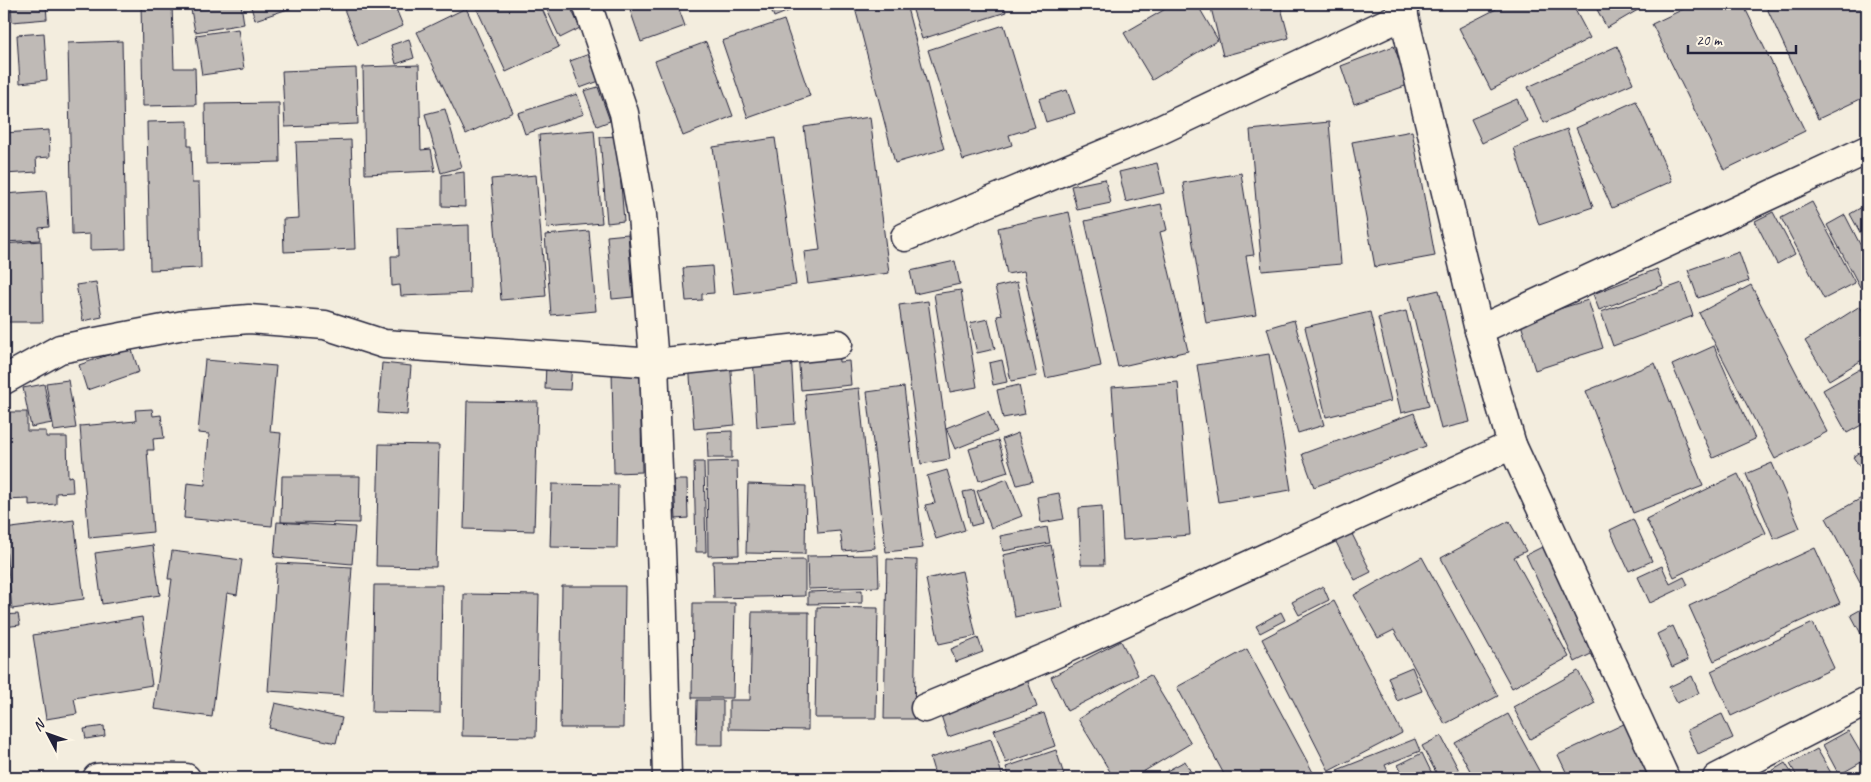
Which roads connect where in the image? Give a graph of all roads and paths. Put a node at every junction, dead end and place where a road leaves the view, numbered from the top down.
1 (587, 4) edge
2 (1403, 9) edge
3 (1867, 150) edge
4 (905, 237) dead end
5 (1479, 330) junction
6 (838, 344) dead end
7 (654, 363) junction
8 (4, 380) edge
9 (1512, 445) junction
10 (1867, 701) edge
11 (924, 708) dead end
12 (97, 778) edge
13 (186, 778) edge
14 (667, 778) edge
15 (1665, 778) edge
16 (1717, 778) edge

1 - 7 street
2 - 4 street
2 - 5 street
3 - 5 street
5 - 9 street
6 - 7 street
7 - 8 street
7 - 14 street
9 - 11 street
9 - 15 street
10 - 16 street
12 - 13 street

